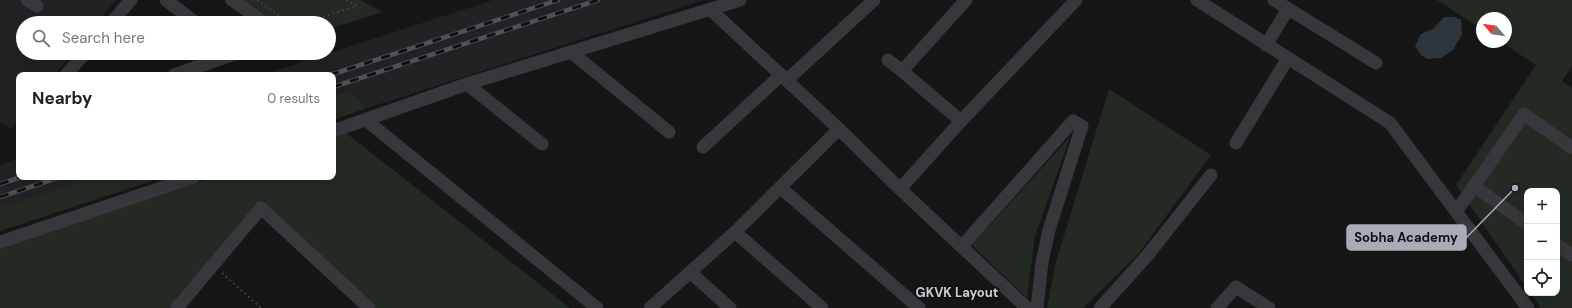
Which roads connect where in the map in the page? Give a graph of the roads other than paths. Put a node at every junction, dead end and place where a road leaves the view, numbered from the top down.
1 (131, 0) edge
2 (166, 0) edge
3 (232, 0) edge
4 (740, 0) edge
5 (874, 0) edge
6 (966, 0) edge
7 (1076, 0) edge
8 (1196, 0) edge
9 (1274, 0) edge
10 (1288, 9) junction
11 (711, 10) junction
12 (117, 16) edge
13 (187, 16) edge
14 (253, 16) edge
15 (1266, 45) junction
16 (571, 52) junction
17 (1288, 58) junction
18 (79, 60) edge
19 (217, 60) edge
20 (888, 60) dead end
21 (1376, 63) dead end
22 (902, 71) junction
23 (69, 72) edge
24 (183, 72) edge
25 (784, 78) junction
26 (467, 84) junction
27 (366, 120) junction
28 (962, 122) junction
29 (839, 129) junction
30 (336, 130) edge
31 (669, 132) dead end
32 (1236, 143) dead end
33 (542, 144) dead end
34 (703, 148) dead end
35 (1572, 148) edge
36 (1211, 175) dead end
37 (185, 180) edge
38 (1474, 186) junction
39 (781, 188) junction
40 (900, 190) junction
41 (1456, 212) junction
42 (1524, 222) edge
43 (735, 232) junction
44 (0, 242) edge
45 (962, 246) junction
46 (1560, 247) edge
47 (1572, 255) edge
48 (690, 272) junction
49 (176, 308) edge
50 (369, 308) edge
51 (597, 308) edge
52 (650, 308) edge
53 (730, 308) edge
54 (822, 308) edge
55 (919, 308) edge
56 (1027, 308) edge
57 (1037, 308) edge
58 (1100, 308) edge
59 (1217, 308) edge
60 (1269, 308) edge
61 (1528, 308) edge

1 - 12 street
2 - 13 street
3 - 14 street
4 - 11 street
5 - 25 street
6 - 22 street
7 - 28 street
8 - 15 street
9 - 10 street
10 - 15 street
10 - 21 street
11 - 16 street
11 - 25 street
15 - 17 street
16 - 26 street
16 - 31 street
17 - 32 street
17 - 41 street
18 - 23 street
19 - 24 street
20 - 22 street
22 - 28 street
25 - 29 street
25 - 34 street
26 - 27 street
26 - 33 street
27 - 30 street
27 - 51 street
28 - 40 street
29 - 39 street
29 - 40 street
35 - 38 street
36 - 58 street
37 - 44 street
38 - 41 street
38 - 42 street
39 - 43 street
39 - 55 street
40 - 45 street
41 - 61 street
43 - 48 street
43 - 54 street
45 - 56 street
45 - 57 street
46 - 47 street
48 - 52 street
48 - 53 street
49 - 50 street
59 - 60 street

